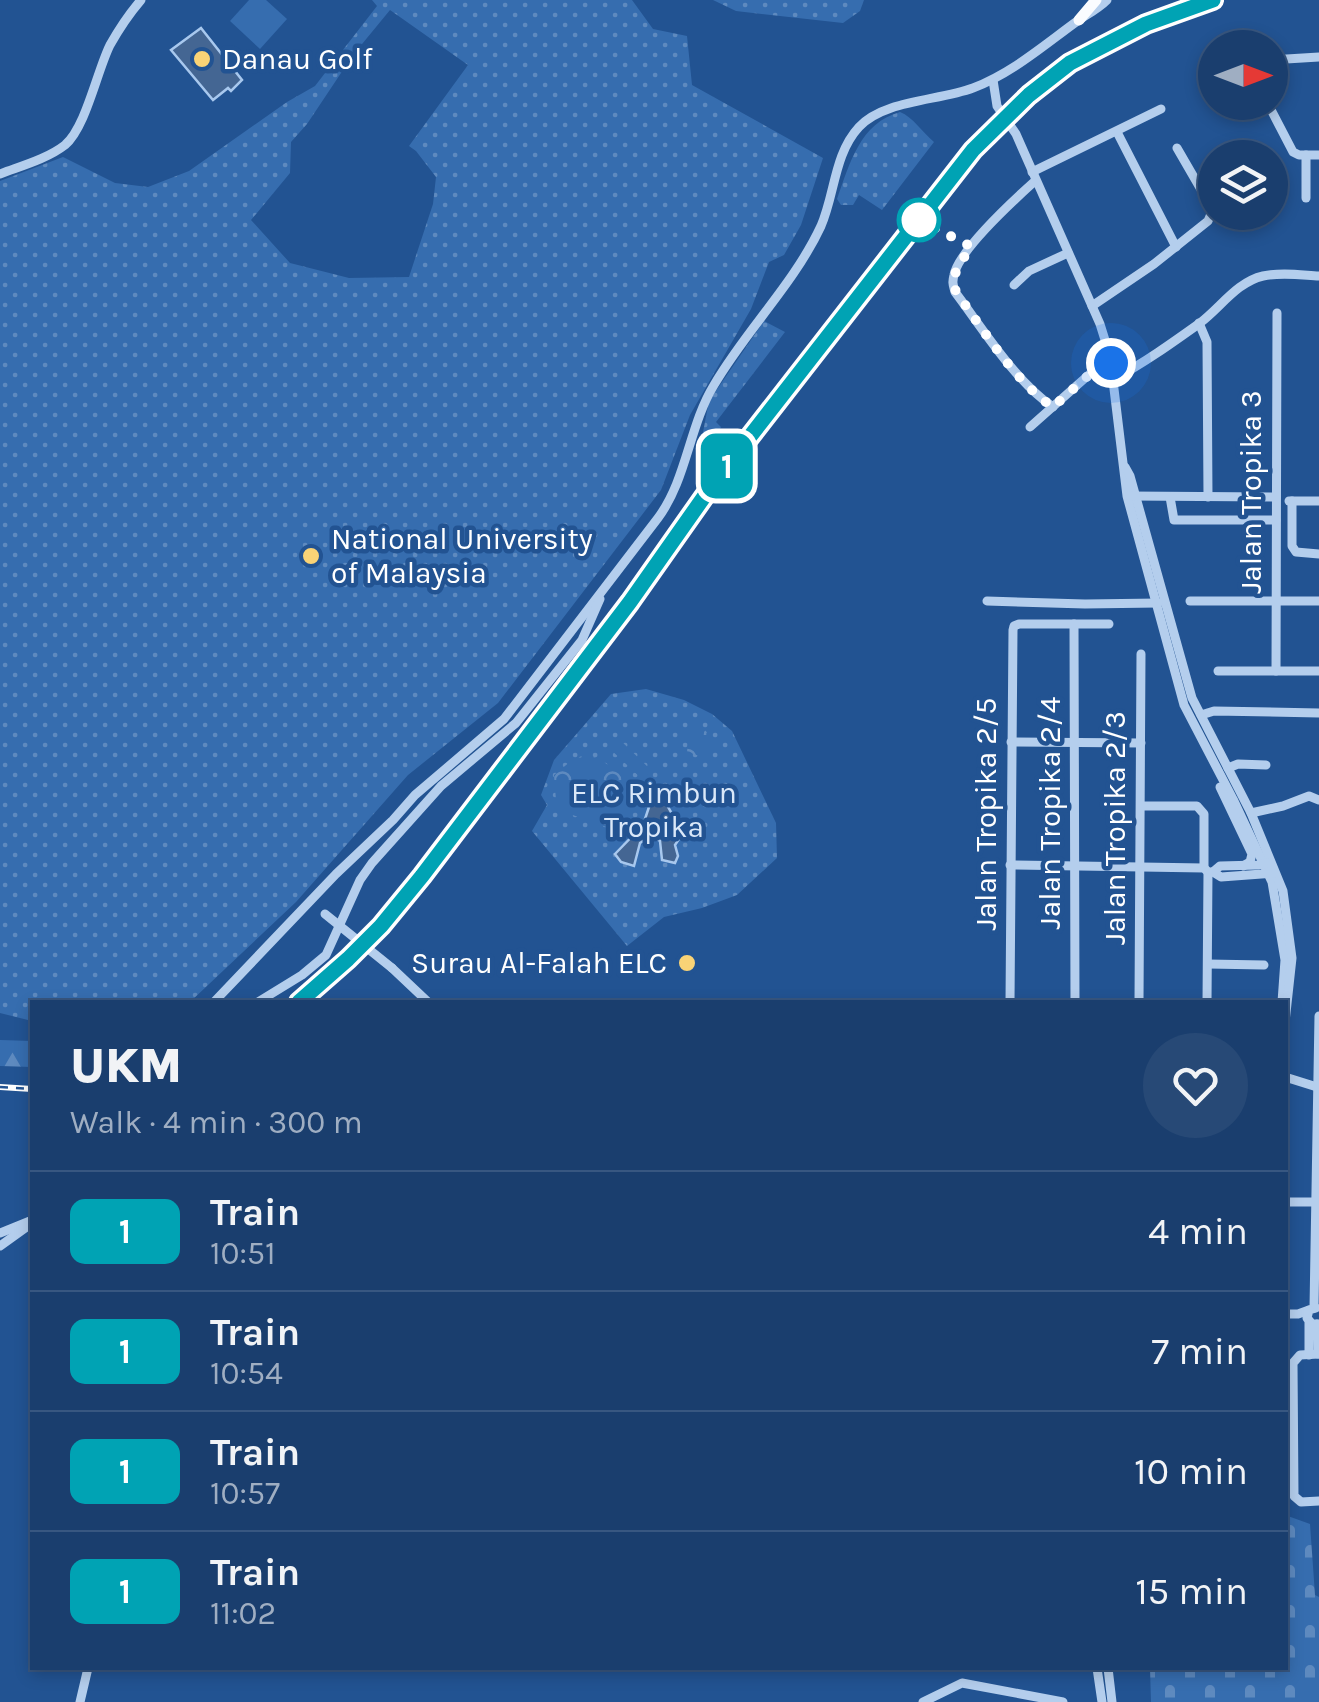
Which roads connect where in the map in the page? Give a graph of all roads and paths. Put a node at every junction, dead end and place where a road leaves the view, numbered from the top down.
1 (142, 0) edge
2 (1118, 0) edge
3 (1101, 2) edge
4 (1079, 20) joint
5 (1319, 57) edge
6 (1288, 59) edge
7 (992, 80) junction
8 (1161, 109) dead end
9 (1276, 120) edge
10 (1117, 132) junction
11 (1176, 148) dead end
12 (1306, 155) junction
13 (1319, 155) edge
14 (0, 174) edge
15 (1034, 176) junction
16 (1306, 198) dead end
17 (1176, 247) junction
18 (1068, 253) junction
19 (1319, 276) edge
20 (1014, 285) dead end
21 (1092, 306) junction
22 (1277, 313) dead end
23 (1199, 323) junction
24 (1110, 360) junction
25 (1114, 380) junction
26 (1053, 407) junction
27 (1030, 427) dead end
28 (1124, 467) junction
29 (1132, 480) junction
30 (1131, 496) junction
31 (1162, 496) junction
32 (1208, 497) junction
33 (1276, 499) junction
34 (1292, 501) junction
35 (1319, 501) edge
36 (1141, 518) junction
37 (1276, 520) junction
38 (1319, 554) edge
39 (603, 592) junction
40 (1190, 601) dead end
41 (1276, 601) junction
42 (1319, 601) edge
43 (988, 602) dead end
44 (1161, 603) junction
45 (1074, 624) junction
46 (1109, 624) dead end
47 (1141, 654) dead end
48 (1218, 671) dead end
49 (1276, 671) junction
50 (1319, 672) edge
51 (1319, 714) edge
52 (1201, 715) junction
53 (1011, 742) junction
54 (1075, 742) junction
55 (1141, 743) junction
56 (1266, 765) dead end
57 (1224, 771) junction
58 (1319, 800) edge
59 (1142, 806) junction
60 (1251, 813) junction
61 (1010, 864) junction
62 (1074, 866) junction
63 (1242, 866) junction
64 (1142, 867) junction
65 (1270, 868) junction
66 (1208, 871) junction
67 (311, 901) junction
68 (1208, 964) junction
69 (1264, 965) dead end
70 (216, 1000) edge
71 (261, 1000) edge
72 (426, 1000) edge
73 (1010, 1000) edge
74 (1075, 1000) edge
75 (1139, 1000) edge
76 (1208, 1000) edge
77 (1282, 1000) edge
78 (1287, 1000) edge
79 (1319, 1016) edge
80 (1319, 1038) edge
81 (1288, 1077) edge
82 (1316, 1086) edge
83 (1288, 1202) edge
84 (1317, 1202) edge
85 (30, 1222) edge
86 (30, 1223) edge
87 (0, 1233) edge
88 (0, 1246) edge
89 (1288, 1316) edge
90 (1314, 1317) edge
91 (1315, 1354) edge
92 (1319, 1502) edge
93 (88, 1670) edge
94 (1098, 1670) edge
95 (1108, 1670) edge
96 (80, 1702) edge
97 (923, 1702) edge
98 (1063, 1702) edge
99 (1102, 1702) edge
100 (1112, 1702) edge

1 - 14 street
2 - 3 street
3 - 4 main road
4 - 7 street
5 - 6 street
7 - 15 street
7 - 39 street
8 - 10 street
9 - 12 street
10 - 15 street
10 - 17 street
11 - 17 street
12 - 13 street
12 - 16 street
15 - 18 street
15 - 26 street
17 - 21 street
18 - 20 street
18 - 21 street
19 - 23 street
21 - 24 street
22 - 33 street, Jalan Tropika 3
23 - 25 street
23 - 32 street
24 - 25 street
24 - 26 street
25 - 28 street
26 - 27 street
28 - 29 street
28 - 30 street
29 - 30 street
29 - 31 street
30 - 31 street
30 - 36 street
30 - 44 street
31 - 32 street
31 - 36 street
31 - 37 street
32 - 33 street
33 - 34 street
33 - 37 street, Jalan Tropika 3
34 - 35 street
34 - 38 street
36 - 44 street
37 - 41 street, Jalan Tropika 3
39 - 67 street
39 - 71 street
40 - 41 street
41 - 42 street
41 - 49 street, Jalan Tropika 3
43 - 44 street
44 - 52 street
44 - 57 street
45 - 46 street
45 - 53 street, Jalan Tropika 2/5
45 - 54 street, Jalan Tropika 2/4
47 - 55 street, Jalan Tropika 2/3
48 - 49 street
49 - 50 street
51 - 52 street
52 - 57 street
53 - 54 street
53 - 61 street, Jalan Tropika 2/5
54 - 55 street
54 - 62 street, Jalan Tropika 2/4
55 - 59 street, Jalan Tropika 2/3
56 - 57 street
57 - 60 street
57 - 63 street
57 - 65 street
58 - 60 street
59 - 64 street, Jalan Tropika 2/3
59 - 66 street
60 - 65 street
61 - 62 street
61 - 73 street, Jalan Tropika 2/5
62 - 64 street
62 - 74 street, Jalan Tropika 2/4
63 - 65 street
63 - 66 street
64 - 66 street
64 - 75 street, Jalan Tropika 2/3
65 - 66 street
65 - 77 street
65 - 78 street
66 - 68 street
67 - 70 street
67 - 72 street, bridge
68 - 69 street
68 - 76 street
79 - 80 street
80 - 82 street
81 - 82 street
82 - 84 street
83 - 84 street
84 - 90 street
85 - 87 street
86 - 88 street
89 - 90 street
90 - 91 street
91 - 92 street
93 - 96 street
94 - 99 street
95 - 100 street
97 - 98 street

